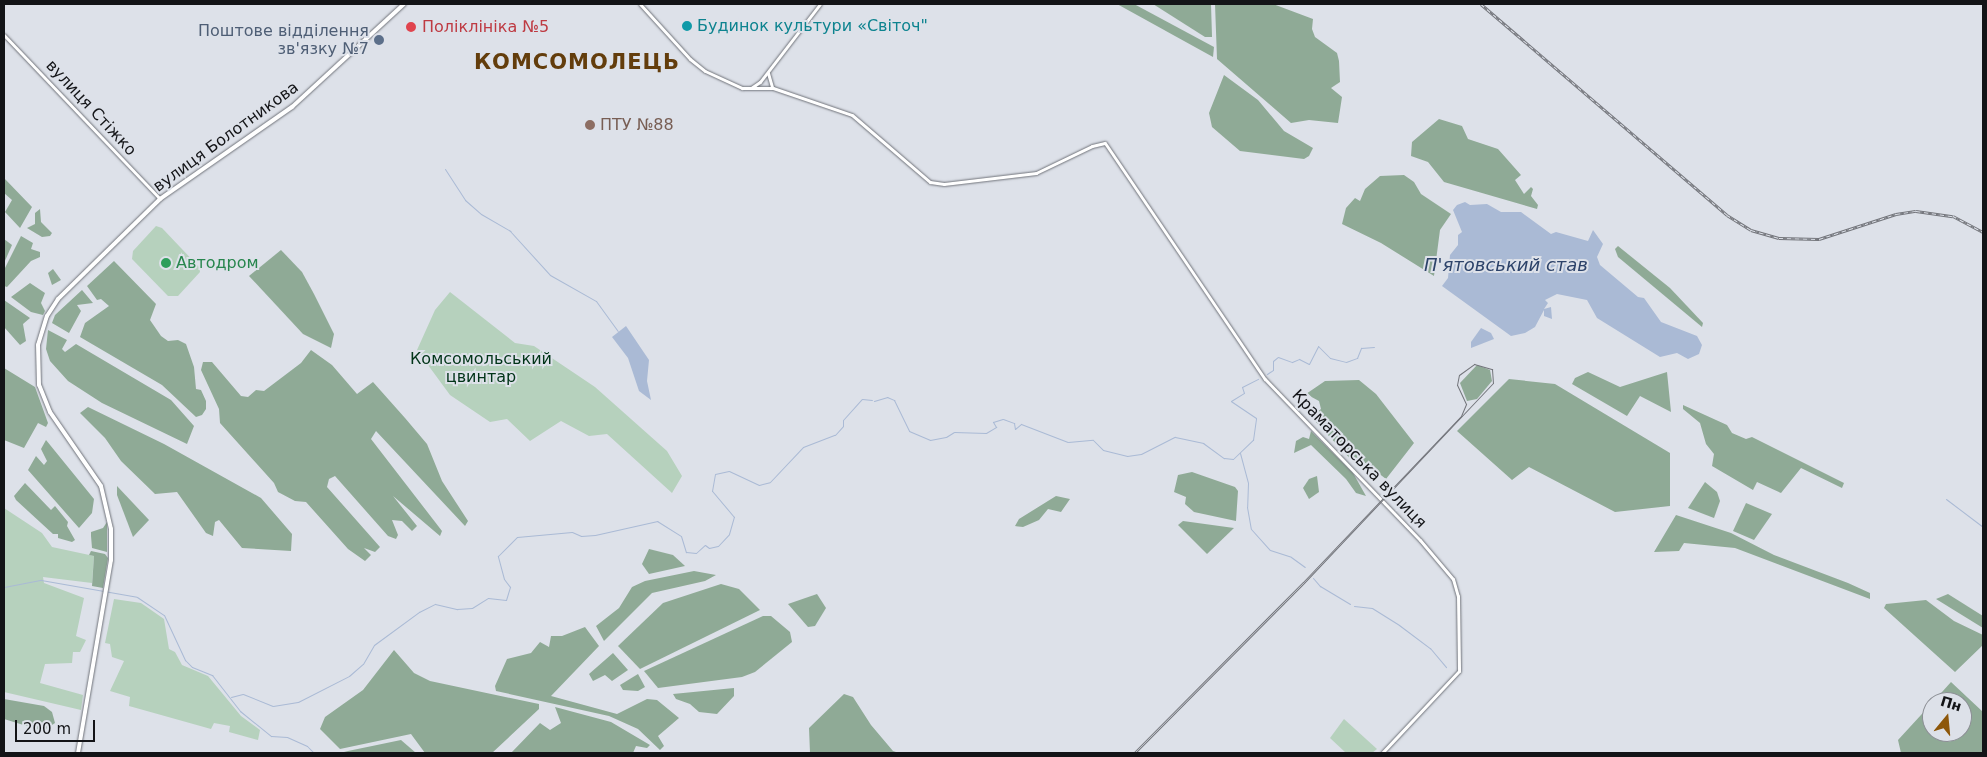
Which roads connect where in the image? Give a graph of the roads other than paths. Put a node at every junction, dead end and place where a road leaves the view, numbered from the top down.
1 (404, 4) edge
2 (640, 4) edge
3 (820, 4) edge
4 (4, 34) edge
5 (768, 71) junction
6 (773, 88) junction
7 (748, 89) junction
8 (160, 199) junction
9 (78, 753) edge
10 (1382, 753) edge

1 - 8 main road, вулиця Болотникова
2 - 7 street
3 - 5 street
4 - 8 street, вулиця Стіжко
5 - 6 street
5 - 7 street
6 - 7 street
6 - 10 street, Краматорська вулиця
8 - 9 main road, вулиця Болотникова

